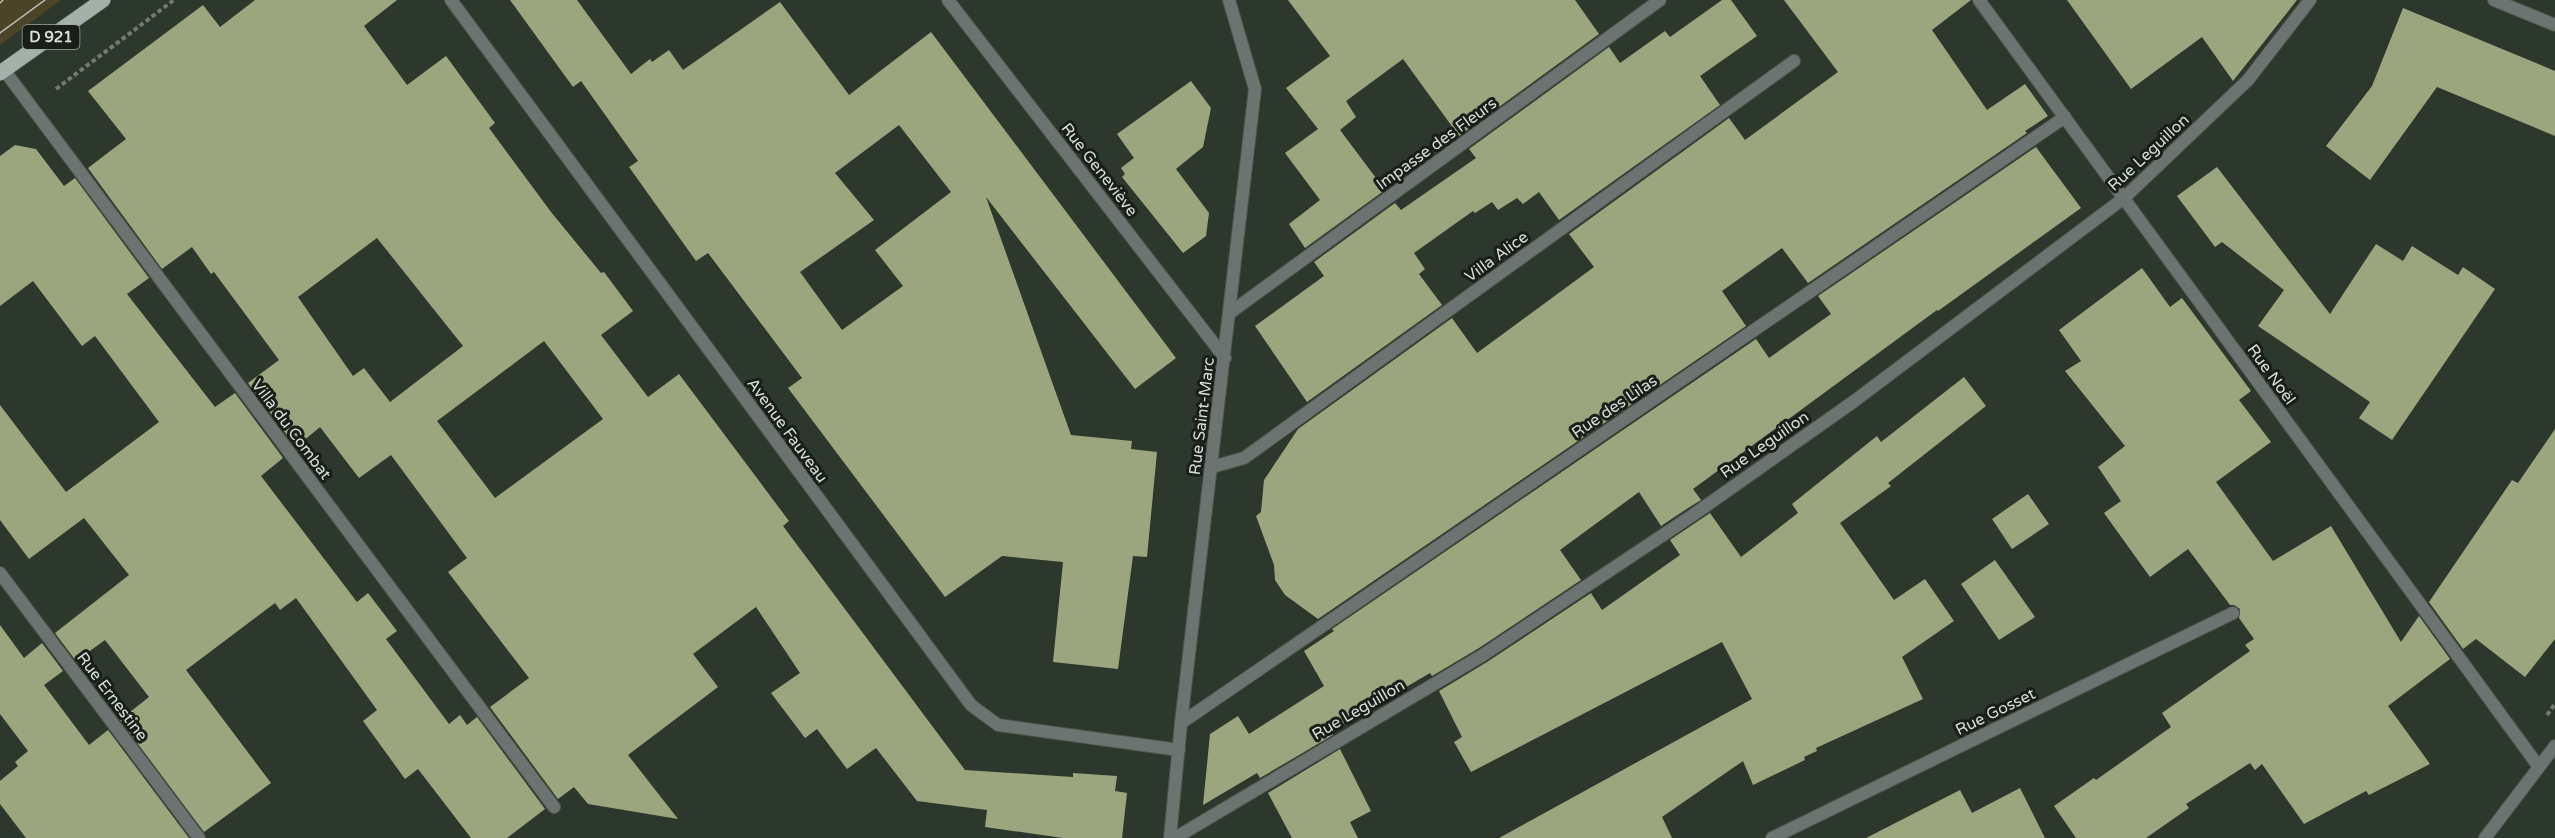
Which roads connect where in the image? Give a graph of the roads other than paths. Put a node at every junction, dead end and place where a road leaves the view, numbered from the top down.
1 (103, 0) edge
2 (451, 0) edge
3 (948, 0) edge
4 (1229, 0) edge
5 (1660, 0) edge
6 (1979, 0) edge
7 (2310, 0) edge
8 (2494, 0) edge
9 (2555, 25) edge
10 (1794, 61) dead end
11 (2, 72) edge
12 (2065, 117) junction
13 (2124, 198) junction
14 (1231, 312) junction
15 (1225, 358) junction
16 (1212, 467) junction
17 (0, 573) edge
18 (2234, 613) dead end
19 (1181, 723) junction
20 (2555, 746) edge
21 (1179, 750) junction
22 (2539, 767) junction
23 (554, 807) dead end
24 (199, 838) edge
25 (1170, 838) edge
26 (1175, 838) edge
27 (1772, 838) edge
28 (2485, 838) edge

1 - 11 main road, D 921
2 - 21 street, Avenue Fauveau
3 - 15 street, Rue Geneviève
4 - 14 street, Rue Saint-Marc
5 - 14 street, Impasse des Fleurs
6 - 12 street, Rue Noël
7 - 13 street, Rue Leguillon
8 - 9 street
10 - 16 street, Villa Alice
11 - 23 street, Villa du Combat
12 - 13 street, Rue Noël
12 - 19 street, Rue des Lilas
13 - 22 street, Rue Noël
13 - 26 street, Rue Leguillon
14 - 15 street, Rue Saint-Marc
15 - 16 street, Rue Saint-Marc
16 - 19 street, Rue Saint-Marc
17 - 24 street, Rue Ernestine
18 - 27 street, Rue Gosset
19 - 21 street, Rue Saint-Marc
20 - 22 street
21 - 25 street, Rue Saint-Marc
22 - 28 street

